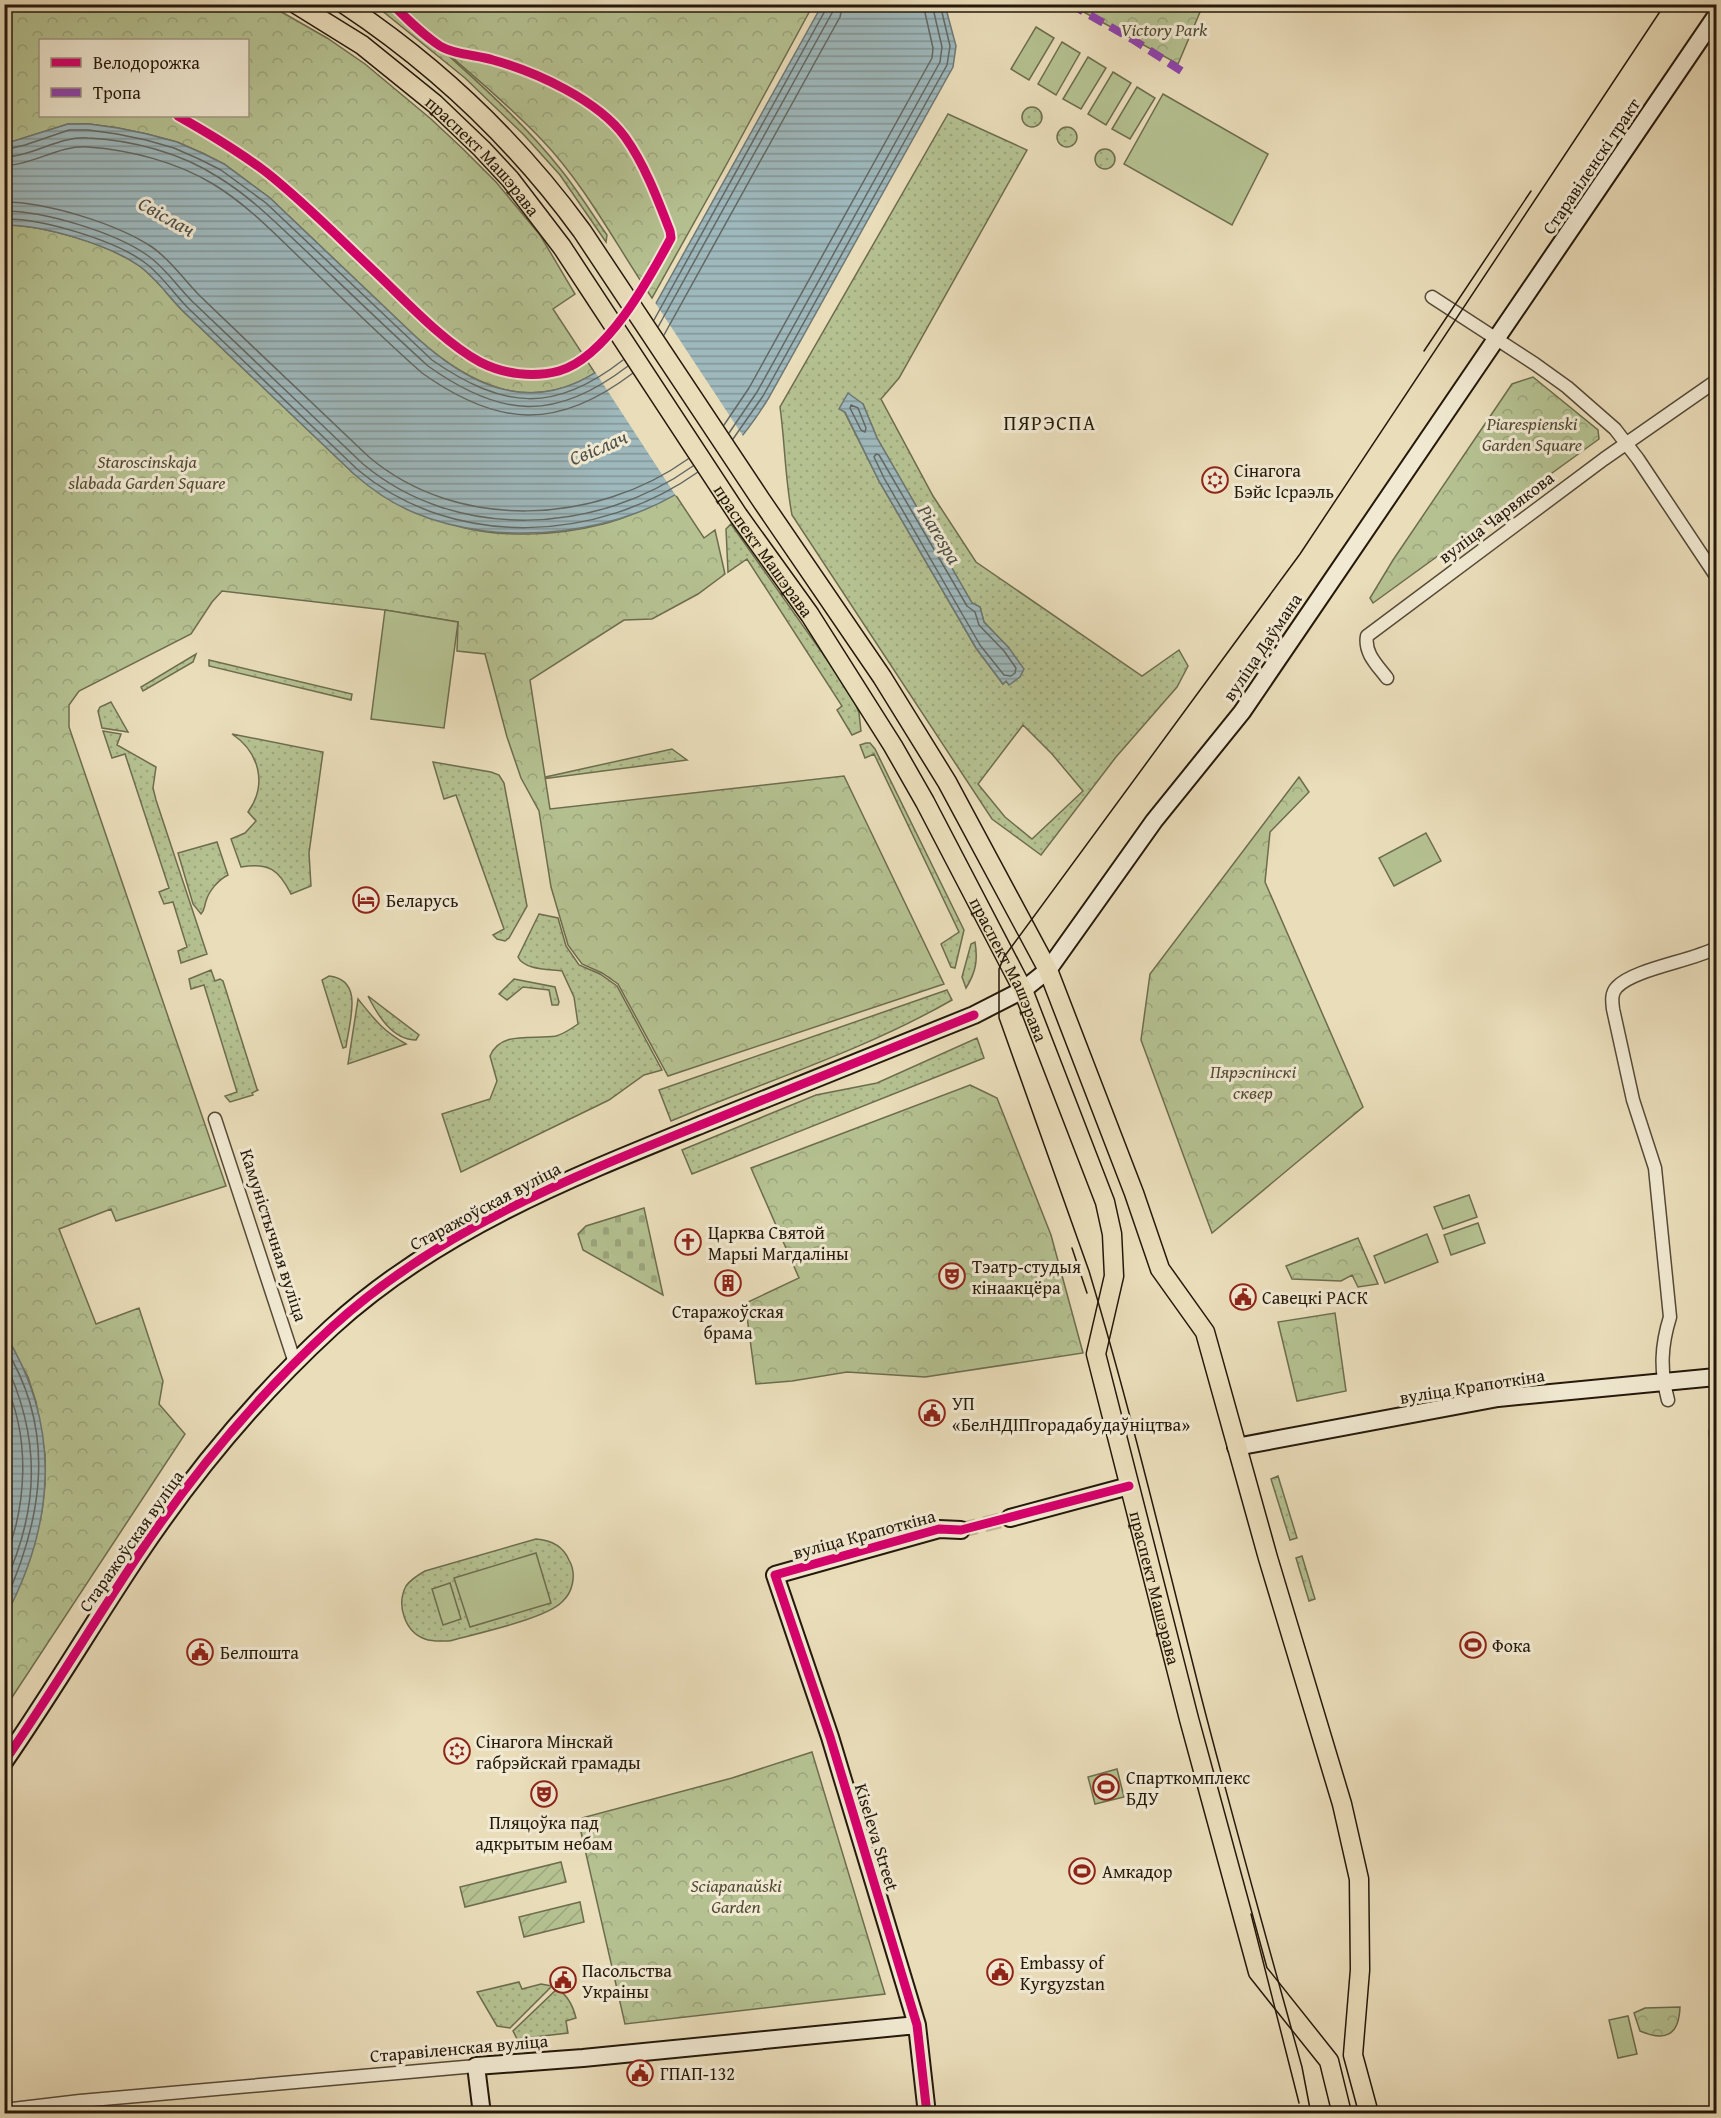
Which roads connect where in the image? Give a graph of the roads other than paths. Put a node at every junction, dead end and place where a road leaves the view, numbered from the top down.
1 (296, 4) edge
2 (344, 4) edge
3 (1716, 16) edge
4 (1432, 297) dead end
5 (1497, 338) junction
6 (1716, 381) edge
7 (1627, 444) junction
8 (813, 576) junction
9 (1716, 576) edge
10 (793, 589) junction
11 (1387, 678) dead end
12 (1716, 948) edge
13 (1048, 970) junction
14 (1023, 990) junction
15 (215, 1119) dead end
16 (295, 1363) junction
17 (1716, 1377) edge
18 (1665, 1382) junction
19 (1668, 1400) dead end
20 (1236, 1447) junction
21 (1129, 1486) junction
22 (1010, 1518) tunnel mouth
23 (961, 1530) tunnel mouth
24 (775, 1575) joint
25 (4, 1762) edge
26 (917, 2025) junction
27 (1357, 2065) junction
28 (476, 2066) junction
29 (1332, 2072) junction
30 (4, 2110) edge
31 (482, 2114) edge
32 (927, 2114) edge
33 (1342, 2114) edge
34 (1369, 2114) edge

1 - 10 main road, праспект Машэрава
2 - 8 main road, праспект Машэрава
3 - 5 main road, Старавіленскі тракт
4 - 5 street
5 - 7 street
5 - 13 main road, вуліца Даўмана
6 - 7 street, вуліца Чарвякова
7 - 9 street
7 - 11 street, вуліца Чарвякова
8 - 10 main road
8 - 13 main road, праспект Машэрава
10 - 14 main road, праспект Машэрава
12 - 18 street
13 - 14 main road, вуліца Даўмана
13 - 20 main road, праспект Машэрава
14 - 16 main road, Старажоўская вуліца
14 - 21 main road, праспект Машэрава
15 - 16 street, Камуністычная вуліца
16 - 25 main road, Старажоўская вуліца
17 - 18 main road, вуліца Крапоткіна
18 - 19 street
18 - 20 main road, вуліца Крапоткіна
20 - 27 main road, праспект Машэрава
21 - 22 main road
21 - 29 main road, праспект Машэрава
23 - 24 main road, вуліца Крапоткіна
24 - 26 main road, Kiseleva Street
26 - 28 main road, Старавіленская вуліца
26 - 32 main road, Kiseleva Street
27 - 29 main road
27 - 34 main road, праспект Машэрава
28 - 30 street, Старавіленская вуліца
28 - 31 main road
29 - 33 main road, праспект Машэрава

